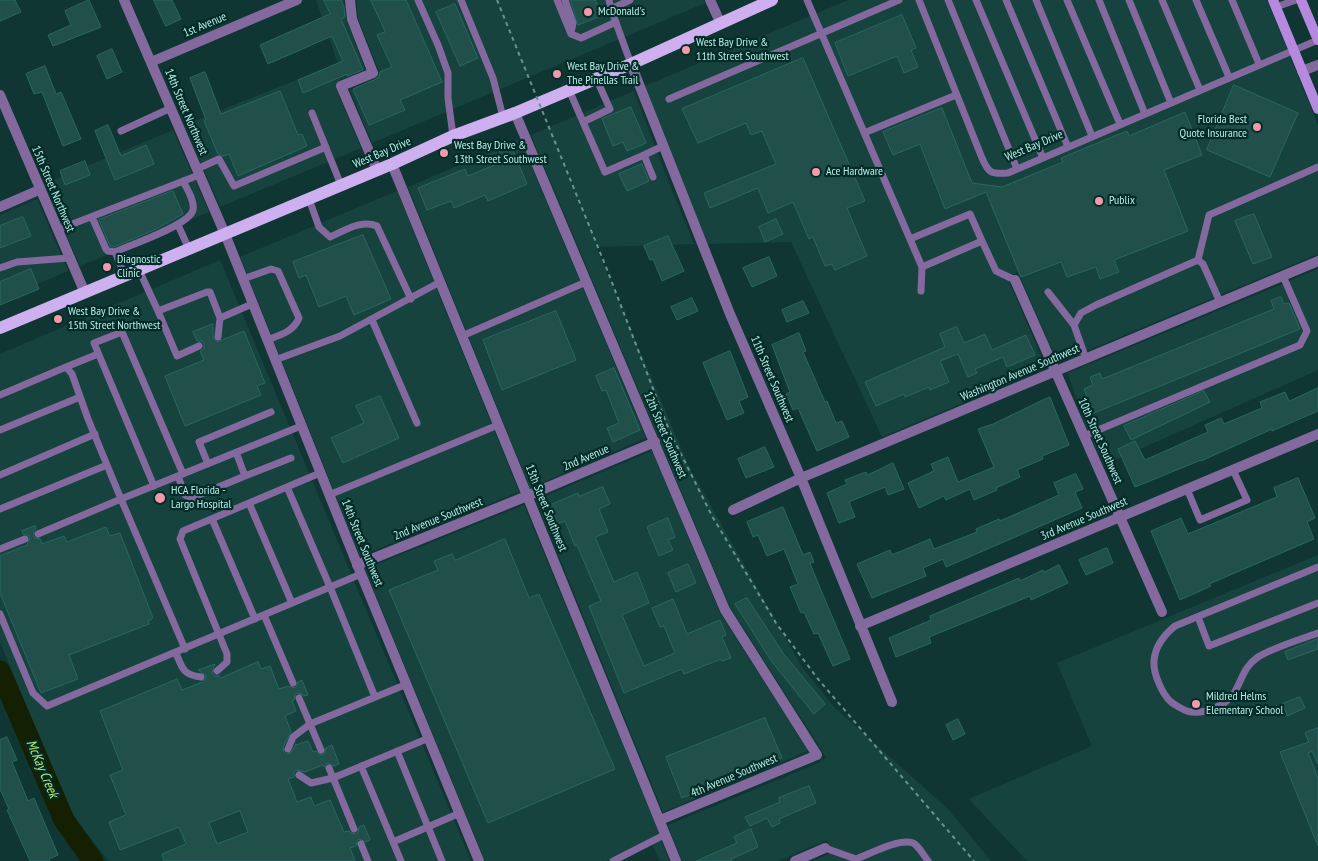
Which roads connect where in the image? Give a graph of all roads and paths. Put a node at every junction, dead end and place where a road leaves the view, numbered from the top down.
1 (124, 0) edge
2 (297, 0) edge
3 (350, 0) edge
4 (418, 0) edge
5 (461, 0) edge
6 (497, 0) edge
7 (557, 0) edge
8 (564, 0) edge
9 (609, 0) edge
10 (630, 0) edge
11 (710, 0) edge
12 (772, 0) edge
13 (808, 0) edge
14 (898, 0) edge
15 (919, 0) edge
16 (948, 0) edge
17 (976, 0) edge
18 (1006, 0) edge
19 (1036, 0) edge
20 (1067, 0) edge
21 (1099, 0) edge
22 (1130, 0) edge
23 (1162, 0) edge
24 (1196, 0) edge
25 (1232, 0) edge
26 (1296, 0) edge
27 (1301, 0) edge
28 (1275, 4) edge
29 (611, 8) junction
30 (616, 22) junction
31 (720, 22) junction
32 (571, 34) junction
33 (822, 34) junction
34 (1318, 40) edge
35 (1294, 50) junction
36 (151, 62) junction
37 (631, 64) junction
38 (1259, 64) junction
39 (1318, 65) edge
40 (1302, 71) junction
41 (1230, 77) junction
42 (596, 78) junction
43 (569, 90) junction
44 (1200, 90) junction
45 (0, 95) edge
46 (956, 95) junction
47 (669, 99) dead end
48 (1170, 103) junction
49 (171, 108) junction
50 (1318, 109) edge
51 (312, 113) dead end
52 (1144, 114) junction
53 (509, 115) junction
54 (583, 122) junction
55 (1120, 124) junction
56 (121, 131) dead end
57 (864, 133) junction
58 (453, 136) junction
59 (1092, 136) junction
60 (663, 146) junction
61 (326, 147) junction
62 (1068, 147) junction
63 (644, 155) junction
64 (1043, 158) junction
65 (392, 164) junction
66 (1318, 167) edge
67 (1017, 169) junction
68 (377, 170) junction
69 (198, 172) junction
70 (653, 177) dead end
71 (183, 181) junction
72 (341, 185) junction
73 (40, 190) junction
74 (308, 199) junction
75 (0, 207) edge
76 (92, 217) junction
77 (178, 225) junction
78 (57, 230) junction
79 (224, 234) junction
80 (910, 239) junction
81 (982, 241) junction
82 (188, 249) junction
83 (115, 252) junction
84 (70, 258) junction
85 (1198, 260) junction
86 (1318, 261) edge
87 (0, 268) edge
88 (922, 268) junction
89 (139, 270) junction
90 (125, 276) junction
91 (1283, 276) junction
92 (242, 279) junction
93 (1015, 280) joint
94 (440, 282) junction
95 (586, 282) junction
96 (921, 291) dead end
97 (1048, 292) dead end
98 (85, 293) junction
99 (411, 299) junction
100 (1220, 302) junction
101 (252, 304) junction
102 (158, 311) junction
103 (220, 318) junction
104 (372, 320) junction
105 (1074, 325) junction
106 (0, 328) edge
107 (462, 336) junction
108 (218, 338) dead end
109 (267, 340) junction
110 (198, 346) dead end
111 (98, 354) junction
112 (1086, 359) junction
113 (275, 360) junction
114 (66, 367) junction
115 (1055, 372) junction
116 (0, 395) edge
117 (80, 397) junction
118 (271, 412) dead end
119 (417, 423) dead end
120 (498, 425) junction
121 (301, 426) junction
122 (0, 430) edge
123 (95, 434) junction
124 (1318, 434) edge
125 (1084, 436) junction
126 (655, 442) junction
127 (236, 452) junction
128 (291, 458) dead end
129 (208, 464) junction
130 (107, 465) junction
131 (1234, 470) junction
132 (320, 473) junction
133 (0, 475) edge
134 (180, 475) junction
135 (245, 476) junction
136 (801, 478) junction
137 (154, 486) junction
138 (287, 487) junction
139 (1187, 489) junction
140 (329, 495) junction
141 (527, 496) junction
142 (121, 499) junction
143 (249, 503) junction
144 (0, 509) edge
145 (733, 510) dead end
146 (1120, 517) junction
147 (212, 519) junction
148 (38, 534) dead end
149 (25, 539) dead end
150 (0, 549) edge
151 (1318, 567) edge
152 (359, 570) junction
153 (330, 587) junction
154 (292, 603) junction
155 (1318, 603) edge
156 (1162, 612) dead end
157 (0, 614) edge
158 (264, 615) junction
159 (1198, 617) junction
160 (255, 619) junction
161 (860, 626) junction
162 (1318, 633) edge
163 (219, 634) junction
164 (185, 649) junction
165 (176, 653) junction
166 (217, 671) dead end
167 (201, 677) dead end
168 (294, 684) dead end
169 (407, 684) junction
170 (375, 697) junction
171 (299, 698) dead end
172 (892, 702) dead end
173 (310, 724) junction
174 (429, 738) junction
175 (288, 749) dead end
176 (321, 750) dead end
177 (396, 752) junction
178 (817, 755) joint
179 (361, 766) junction
180 (329, 768) dead end
181 (299, 775) dead end
182 (333, 778) junction
183 (460, 813) junction
184 (660, 820) junction
185 (427, 827) junction
186 (354, 829) dead end
187 (666, 834) junction
188 (393, 842) junction
189 (360, 844) dead end
190 (825, 848) joint
191 (368, 861) edge
192 (401, 861) edge
193 (442, 861) edge
194 (479, 861) edge
195 (613, 861) edge
196 (676, 861) edge
197 (795, 861) edge
198 (928, 861) edge
199 (974, 861) edge

1 - 36 street, 14th Street Northwest
2 - 36 street, 1st Avenue
3 - 68 street
4 - 58 lane
5 - 53 lane
6 - 199 path, bridge
7 - 32 lane
8 - 32 lane
9 - 29 lane
10 - 29 lane
11 - 31 street
12 - 31 main road, West Bay Drive
13 - 33 lane
14 - 33 lane
15 - 46 lane, West Bay Drive
16 - 67 lane
17 - 64 lane
18 - 62 lane
19 - 59 lane
20 - 55 lane
21 - 52 lane
22 - 48 lane
23 - 44 lane
24 - 41 lane
25 - 38 lane
26 - 28 lane
27 - 34 main road
28 - 35 main road
29 - 30 lane
30 - 32 lane
30 - 37 lane
31 - 37 main road, West Bay Drive
33 - 47 lane
33 - 57 lane
34 - 35 lane, West Bay Drive
35 - 38 lane, West Bay Drive
35 - 40 main road
36 - 49 street, 14th Street Northwest
37 - 42 main road, West Bay Drive
37 - 60 street, 11th Street Southwest
38 - 41 lane, West Bay Drive
39 - 40 street
40 - 50 main road
41 - 44 lane, West Bay Drive
42 - 43 main road, West Bay Drive
42 - 54 lane
43 - 53 main road, West Bay Drive
43 - 54 lane
44 - 48 lane, West Bay Drive
45 - 73 street, 15th Street Northwest
46 - 57 lane
46 - 67 lane, West Bay Drive
48 - 52 lane, West Bay Drive
49 - 56 lane
49 - 69 street, 14th Street Northwest
51 - 61 lane
52 - 55 lane, West Bay Drive
53 - 58 main road, West Bay Drive
53 - 95 street, 12th Street Southwest
54 - 63 lane
55 - 59 lane, West Bay Drive
57 - 80 lane
58 - 65 main road, West Bay Drive
59 - 62 lane, West Bay Drive
60 - 63 lane
60 - 136 street, 11th Street Southwest
61 - 69 lane
61 - 72 lane
62 - 64 lane, West Bay Drive
63 - 70 lane
64 - 67 lane, West Bay Drive
65 - 68 main road, West Bay Drive
65 - 94 street, 13th Street Southwest
66 - 85 lane
68 - 72 main road, West Bay Drive
69 - 71 lane
69 - 79 street, 14th Street Northwest
71 - 76 lane
71 - 77 lane
72 - 74 main road, West Bay Drive
73 - 75 street
73 - 78 street, 15th Street Northwest
74 - 79 main road, West Bay Drive
74 - 99 lane
76 - 78 lane
76 - 83 lane
77 - 82 lane
77 - 83 lane
78 - 84 street, 15th Street Northwest
79 - 82 main road, West Bay Drive
79 - 92 street, 14th Street Southwest
80 - 81 lane
80 - 88 lane
81 - 88 lane
81 - 93 lane
82 - 89 main road, West Bay Drive
83 - 90 lane
84 - 87 lane
84 - 98 street, 15th Street Northwest
85 - 100 lane
85 - 105 lane
86 - 91 street, Washington Avenue Southwest
88 - 96 lane
89 - 90 main road, West Bay Drive
89 - 102 lane
90 - 98 main road, West Bay Drive
91 - 100 street, Washington Avenue Southwest
91 - 125 lane
92 - 101 street, 14th Street Southwest
92 - 109 lane
93 - 115 street, 10th Street Southwest
94 - 99 lane
94 - 107 street, 13th Street Southwest
95 - 107 lane
95 - 126 street, 12th Street Southwest
97 - 105 lane
98 - 106 main road, West Bay Drive
99 - 104 lane
100 - 112 street, Washington Avenue Southwest
101 - 103 lane
101 - 109 street, 14th Street Southwest
102 - 103 lane
102 - 110 lane
103 - 108 lane
104 - 113 lane
104 - 119 lane
105 - 112 lane
107 - 120 street, 13th Street Southwest
109 - 113 street, 14th Street Southwest
111 - 114 lane
111 - 134 lane
111 - 137 lane
112 - 115 street, Washington Avenue Southwest
113 - 121 street, 14th Street Southwest
114 - 116 lane
114 - 117 lane
115 - 125 street, 10th Street Southwest
115 - 136 street, Washington Avenue Southwest
117 - 122 lane
117 - 123 lane
118 - 129 lane
120 - 140 lane
120 - 141 street, 13th Street Southwest
121 - 127 lane
121 - 132 street, 14th Street Southwest
123 - 130 lane
123 - 133 lane
124 - 131 street, 3rd Avenue Southwest
125 - 146 street, 10th Street Southwest
126 - 141 street, 2nd Avenue
126 - 178 street, 12th Street Southwest
127 - 129 lane
127 - 135 lane
128 - 135 lane
129 - 134 lane
130 - 142 lane
130 - 144 lane
131 - 139 street, 3rd Avenue Southwest
131 - 139 lane
132 - 138 lane
132 - 140 street, 14th Street Southwest
134 - 135 lane
134 - 137 lane
136 - 145 street, Washington Avenue Southwest
136 - 161 street, 11th Street Southwest
137 - 142 lane
138 - 143 lane
138 - 153 lane
139 - 146 street, 3rd Avenue Southwest
140 - 152 street, 14th Street Southwest
141 - 152 street, 2nd Avenue Southwest
141 - 184 street, 13th Street Southwest
142 - 148 lane
142 - 164 lane
143 - 147 lane
143 - 154 lane
146 - 156 street, 10th Street Southwest
146 - 161 street, 3rd Avenue Southwest
147 - 160 lane
147 - 163 lane
149 - 150 lane
151 - 159 lane
152 - 153 lane
152 - 169 street, 14th Street Southwest
153 - 154 lane
153 - 170 lane
154 - 158 lane
155 - 159 lane
157 - 165 lane
158 - 160 lane
158 - 168 lane
159 - 162 lane
160 - 163 lane
161 - 172 street, 11th Street Southwest
163 - 164 lane
163 - 166 lane
164 - 165 lane
165 - 167 lane
169 - 170 lane
169 - 174 street, 14th Street Southwest
170 - 173 lane
171 - 173 lane
173 - 175 lane
173 - 176 lane
174 - 177 lane
174 - 183 street, 14th Street Southwest
177 - 179 lane
177 - 185 lane
178 - 184 street, 4th Avenue Southwest
179 - 182 lane
179 - 188 lane
180 - 182 lane
181 - 182 lane
182 - 186 lane
183 - 185 lane
183 - 194 street, 14th Street Southwest
184 - 187 street, 13th Street Southwest
185 - 188 lane
185 - 193 lane
187 - 195 lane
187 - 196 street, 13th Street Southwest
188 - 192 lane
189 - 191 lane
190 - 197 street
190 - 198 lane

